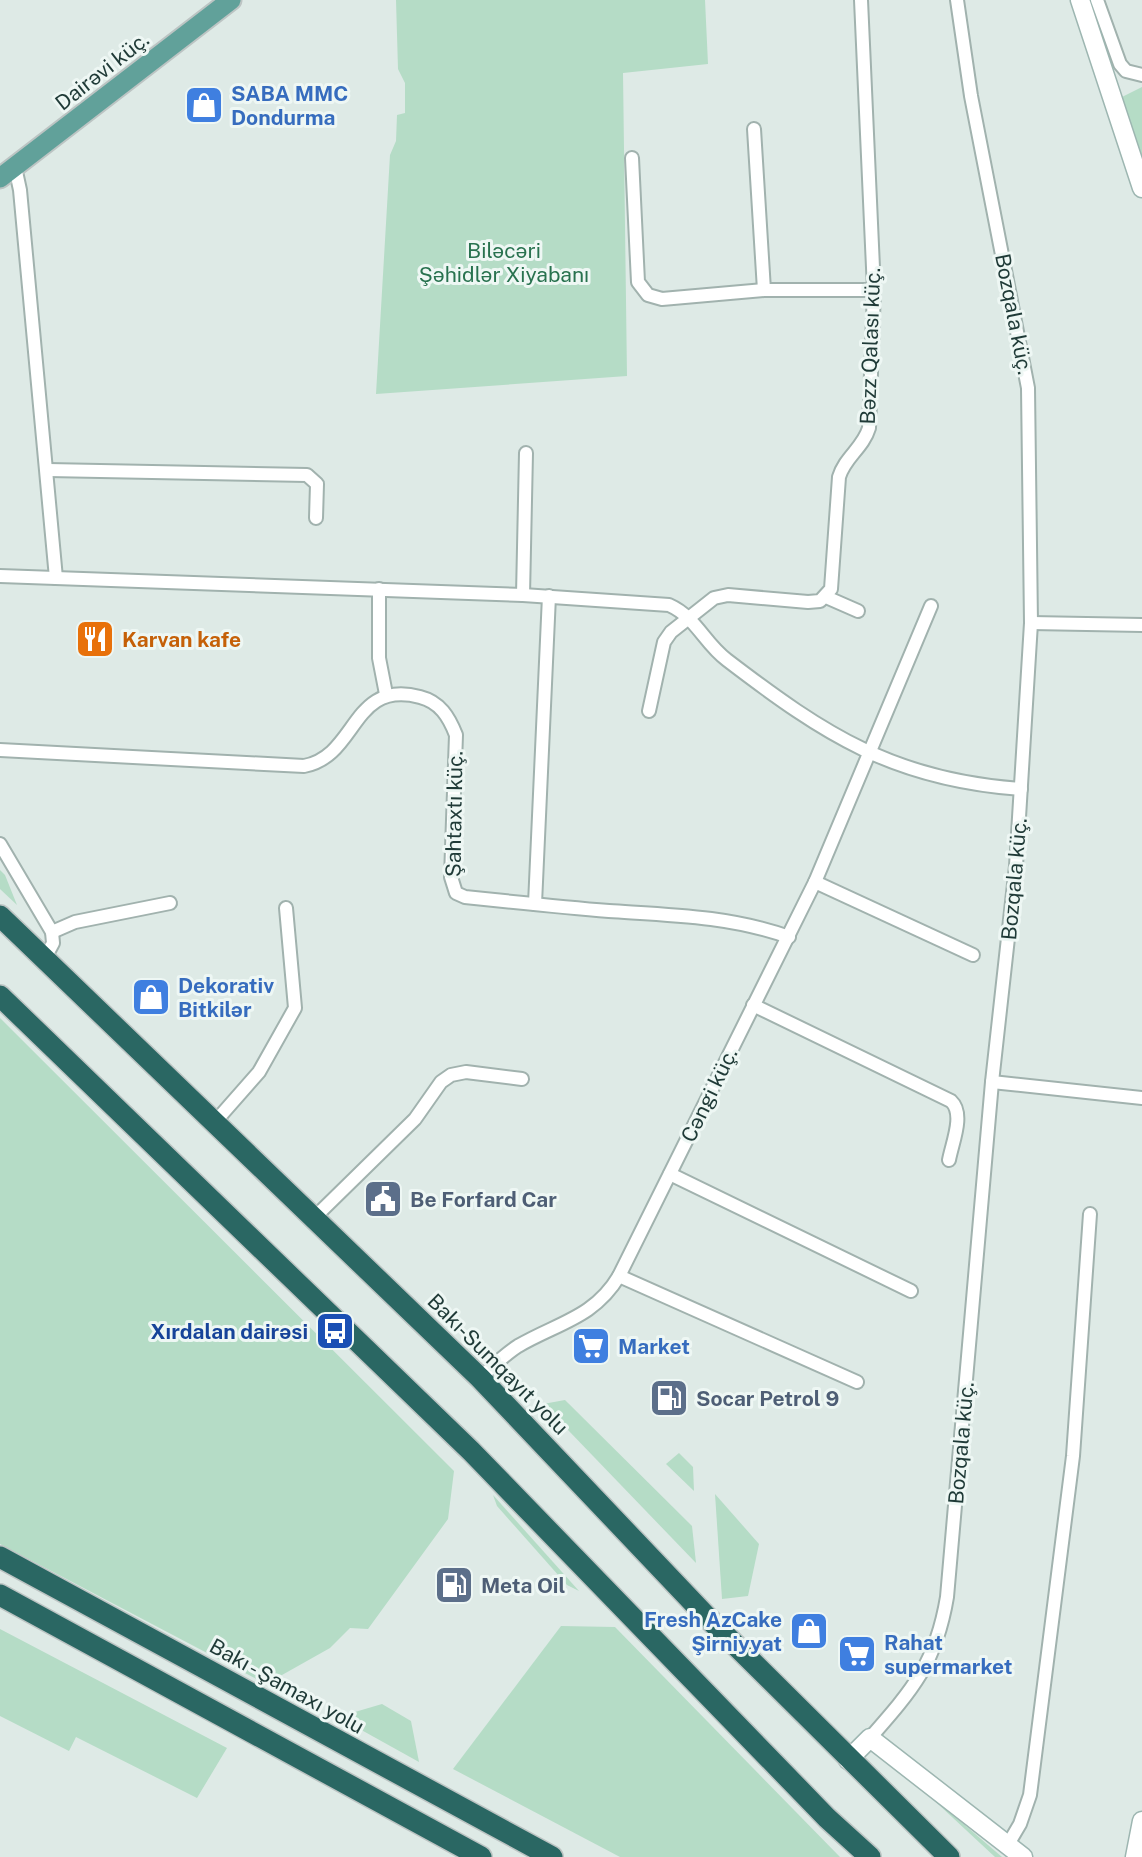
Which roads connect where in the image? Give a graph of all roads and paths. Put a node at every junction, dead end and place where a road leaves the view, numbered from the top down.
1 (231, 0) edge
2 (861, 0) edge
3 (957, 0) edge
4 (1080, 0) edge
5 (1097, 0) edge
6 (1142, 75) edge
7 (754, 129) dead end
8 (632, 158) dead end
9 (7, 173) edge
10 (1142, 188) edge
11 (764, 290) junction
12 (874, 290) junction
13 (526, 453) dead end
14 (48, 470) junction
15 (316, 518) dead end
16 (0, 576) edge
17 (56, 578) junction
18 (379, 589) junction
19 (523, 595) junction
20 (548, 596) junction
21 (826, 597) junction
22 (931, 606) dead end
23 (858, 611) dead end
24 (689, 616) junction
25 (1031, 623) junction
26 (1142, 625) edge
27 (386, 694) junction
28 (649, 711) dead end
29 (0, 750) edge
30 (869, 754) junction
31 (1021, 789) junction
32 (0, 844) edge
33 (816, 882) junction
34 (170, 903) dead end
35 (535, 904) junction
36 (286, 908) dead end
37 (0, 916) edge
38 (52, 932) junction
39 (789, 937) junction
40 (972, 955) dead end
41 (45, 958) junction
42 (0, 996) edge
43 (753, 1005) junction
44 (522, 1079) dead end
45 (992, 1083) junction
46 (1142, 1098) edge
47 (215, 1122) junction
48 (949, 1160) dead end
49 (670, 1174) junction
50 (1090, 1214) dead end
51 (315, 1217) junction
52 (619, 1276) junction
53 (911, 1291) dead end
54 (480, 1378) junction
55 (857, 1382) dead end
56 (0, 1557) edge
57 (1, 1595) edge
58 (870, 1738) junction
59 (848, 1760) junction
60 (827, 1818) junction
61 (1142, 1821) edge
62 (1007, 1846) junction
63 (481, 1857) edge
64 (552, 1857) edge
65 (860, 1857) edge
66 (870, 1857) edge
67 (949, 1857) edge
68 (1023, 1857) edge
69 (1135, 1857) edge

1 - 9 main road, Dairəvi küç.
2 - 12 street, Bəzz Qalası küç.
3 - 25 street, Bozqala küç.
4 - 10 street
5 - 6 street
7 - 11 street
8 - 11 street
9 - 14 street
11 - 12 street
12 - 21 street, Bəzz Qalası küç.
13 - 19 street
14 - 15 street
14 - 17 street
16 - 17 street
17 - 18 street
18 - 19 street
18 - 27 street
19 - 20 street
20 - 24 street
20 - 35 street
21 - 23 street
21 - 24 street
22 - 30 street, Cəngi küç.
24 - 28 street
24 - 30 street
25 - 26 street
25 - 31 street, Bozqala küç.
27 - 29 street
27 - 35 street, Şahtaxtı küç.
30 - 31 street
30 - 33 street, Cəngi küç.
31 - 45 street, Bozqala küç.
32 - 38 street
33 - 39 street, Cəngi küç.
33 - 40 street
34 - 38 street
35 - 39 street, Şahtaxtı küç.
36 - 47 street
37 - 41 highway, Bakı-Sumqayıt yolu
38 - 41 street
39 - 43 street, Cəngi küç.
41 - 47 highway, Bakı-Sumqayıt yolu
42 - 60 highway
43 - 48 street
43 - 49 street, Cəngi küç.
44 - 51 street
45 - 46 street
45 - 58 street, Bozqala küç.
47 - 51 highway, Bakı-Sumqayıt yolu
49 - 52 street, Cəngi küç.
49 - 53 street
50 - 62 street
51 - 54 highway, Bakı-Sumqayıt yolu
52 - 54 street, Cəngi küç.
52 - 55 street
54 - 59 highway, Bakı-Sumqayıt yolu
56 - 64 highway, Bakı - Şamaxı yolu
57 - 63 highway
58 - 59 street
58 - 62 street
59 - 67 highway, Bakı-Sumqayıt yolu
60 - 65 highway
60 - 66 highway
61 - 69 street
62 - 68 street

